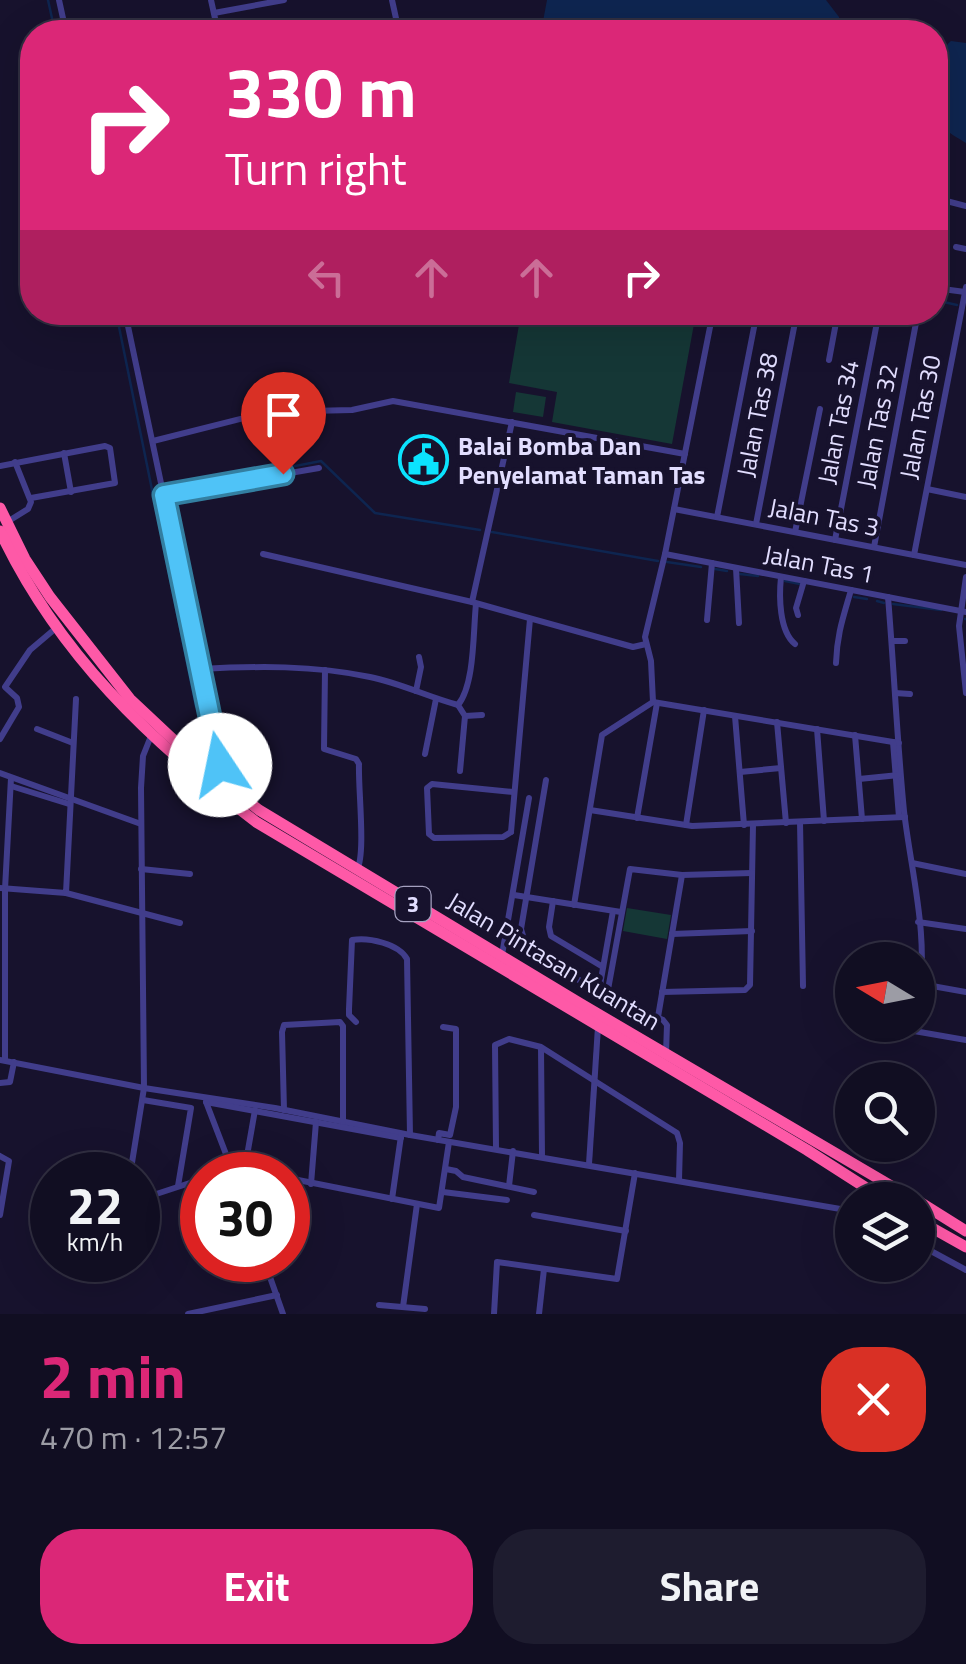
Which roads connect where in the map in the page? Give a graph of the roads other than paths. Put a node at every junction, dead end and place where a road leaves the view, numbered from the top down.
1 (211, 0) edge
2 (284, 0) edge
3 (214, 12) junction
4 (216, 20) edge
5 (956, 247) dead end
6 (966, 249) edge
7 (966, 290) edge
8 (127, 325) edge
9 (711, 325) edge
10 (754, 325) edge
11 (795, 325) edge
12 (836, 325) edge
13 (877, 325) edge
14 (916, 325) edge
15 (829, 360) dead end
16 (820, 409) dead end
17 (512, 422) junction
18 (152, 441) junction
19 (64, 453) junction
20 (685, 454) junction
21 (15, 462) junction
22 (0, 466) edge
23 (319, 468) dead end
24 (927, 489) junction
25 (71, 492) junction
26 (164, 495) junction
27 (966, 497) edge
28 (31, 498) junction
29 (0, 508) edge
30 (674, 508) junction
31 (717, 517) junction
32 (756, 524) junction
33 (3, 527) edge
34 (795, 532) junction
35 (835, 540) junction
36 (874, 547) junction
37 (262, 554) dead end
38 (665, 554) junction
39 (914, 555) junction
40 (712, 563) junction
41 (966, 565) edge
42 (736, 568) junction
43 (781, 577) junction
44 (966, 577) edge
45 (804, 581) junction
46 (851, 590) junction
47 (888, 598) junction
48 (474, 603) junction
49 (963, 612) edge
50 (798, 615) dead end
51 (530, 619) junction
52 (707, 620) dead end
53 (738, 623) dead end
54 (962, 627) edge
55 (56, 628) junction
56 (892, 641) junction
57 (905, 641) dead end
58 (646, 644) junction
59 (795, 644) dead end
60 (419, 657) dead end
61 (836, 663) dead end
62 (200, 669) junction
63 (325, 670) junction
64 (416, 691) junction
65 (895, 693) junction
66 (966, 693) edge
67 (910, 694) dead end
68 (76, 699) dead end
69 (436, 699) junction
70 (655, 702) junction
71 (458, 705) junction
72 (704, 710) junction
73 (482, 715) dead end
74 (465, 716) junction
75 (735, 716) junction
76 (777, 722) junction
77 (817, 729) junction
78 (37, 730) dead end
79 (854, 735) junction
80 (151, 736) junction
81 (0, 740) edge
82 (896, 742) junction
83 (74, 744) junction
84 (426, 754) dead end
85 (781, 768) junction
86 (460, 770) dead end
87 (740, 772) junction
88 (0, 773) edge
89 (898, 775) junction
90 (217, 778) junction
91 (860, 779) junction
92 (546, 780) dead end
93 (11, 782) junction
94 (513, 792) junction
95 (529, 798) dead end
96 (69, 802) junction
97 (590, 810) junction
98 (637, 818) junction
99 (902, 818) junction
100 (862, 819) junction
101 (824, 821) junction
102 (800, 822) junction
103 (786, 823) junction
104 (142, 824) junction
105 (686, 825) junction
106 (749, 825) junction
107 (511, 832) junction
108 (524, 835) junction
109 (912, 863) junction
110 (141, 869) junction
111 (356, 870) junction
112 (752, 873) junction
113 (190, 874) dead end
114 (966, 874) edge
115 (682, 876) junction
116 (2, 888) edge
117 (66, 893) junction
118 (514, 895) junction
119 (528, 897) junction
120 (553, 901) junction
121 (574, 905) junction
122 (142, 912) junction
123 (617, 912) junction
124 (180, 922) dead end
125 (918, 922) junction
126 (966, 930) edge
127 (752, 932) junction
128 (672, 934) junction
129 (919, 942) edge
130 (502, 957) junction
131 (603, 967) junction
132 (803, 986) dead end
133 (935, 986) edge
134 (662, 992) junction
135 (966, 992) edge
136 (603, 993) junction
137 (658, 1017) junction
138 (356, 1022) dead end
139 (443, 1027) dead end
140 (598, 1027) junction
141 (935, 1035) edge
142 (966, 1040) edge
143 (540, 1047) junction
144 (666, 1054) junction
145 (6, 1061) edge
146 (592, 1080) junction
147 (0, 1083) edge
148 (144, 1088) junction
149 (205, 1099) junction
150 (143, 1100) junction
151 (255, 1110) junction
152 (284, 1110) junction
153 (316, 1122) junction
154 (343, 1122) junction
155 (404, 1135) junction
156 (438, 1140) junction
157 (449, 1142) junction
158 (496, 1148) junction
159 (512, 1151) junction
160 (134, 1152) edge
161 (225, 1152) edge
162 (248, 1152) edge
163 (0, 1156) edge
164 (542, 1156) junction
165 (588, 1164) junction
166 (446, 1169) junction
167 (635, 1173) junction
168 (3, 1180) edge
169 (679, 1180) junction
170 (856, 1182) edge
171 (884, 1182) edge
172 (311, 1184) joint
173 (178, 1186) joint
174 (508, 1186) junction
175 (160, 1192) edge
176 (443, 1192) junction
177 (534, 1192) dead end
178 (392, 1199) junction
179 (507, 1200) dead end
180 (418, 1204) junction
181 (835, 1208) edge
182 (935, 1212) edge
183 (534, 1214) dead end
184 (0, 1215) edge
185 (935, 1230) edge
186 (626, 1231) junction
187 (966, 1231) edge
188 (966, 1247) edge
189 (935, 1253) edge
190 (544, 1269) junction
191 (966, 1270) edge
192 (272, 1282) edge
193 (277, 1295) junction
194 (379, 1305) dead end
195 (402, 1306) junction
196 (425, 1309) dead end
197 (211, 1312) edge
198 (188, 1314) edge
199 (283, 1314) edge
200 (494, 1314) edge
201 (539, 1314) edge

1 - 3 street
2 - 3 street
3 - 4 street
5 - 6 street
7 - 24 street, Jalan Tas 30
8 - 18 street
9 - 20 street
10 - 31 street
11 - 32 street, Jalan Tas 38
12 - 15 street
13 - 35 street, Jalan Tas 34
14 - 36 street, Jalan Tas 32
16 - 34 street
17 - 18 street
17 - 20 street
17 - 48 street
18 - 26 street
19 - 21 street
19 - 25 street
19 - 25 street
20 - 30 street
21 - 22 street
21 - 28 street
23 - 26 street
24 - 27 street
24 - 39 street, Jalan Tas 30
25 - 28 street
26 - 62 street
28 - 33 street
29 - 33 highway, Jalan Pintasan Kuantan / 3
30 - 31 street, Jalan Tas 3
30 - 38 street
31 - 32 street, Jalan Tas 3
32 - 34 street, Jalan Tas 3
33 - 55 highway, Jalan Pintasan Kuantan / 3
33 - 90 highway, Jalan Pintasan Kuantan / 3
34 - 35 street, Jalan Tas 3
35 - 36 street, Jalan Tas 3
36 - 39 street, Jalan Tas 3
37 - 48 street
38 - 40 street, Jalan Tas 1
38 - 58 street
39 - 41 street, Jalan Tas 3
40 - 42 street, Jalan Tas 1
40 - 52 street
42 - 43 street, Jalan Tas 1
42 - 53 street
43 - 45 street, Jalan Tas 1
43 - 59 street
44 - 49 street
45 - 46 street, Jalan Tas 1
45 - 50 street
46 - 47 street, Jalan Tas 1
46 - 61 street
47 - 49 street, Jalan Tas 1
47 - 56 street
48 - 51 street
48 - 71 street
49 - 54 street
51 - 58 street
51 - 94 street
54 - 66 street
55 - 80 highway, Jalan Pintasan Kuantan / 3
55 - 81 street
56 - 57 street
56 - 65 street
58 - 70 street
60 - 64 street
62 - 63 street
62 - 90 street
63 - 64 street
63 - 111 street
64 - 69 street
65 - 67 street
65 - 82 street
68 - 83 street
69 - 71 street
69 - 84 street
70 - 72 street
70 - 97 street
70 - 98 street
71 - 74 street
72 - 75 street
72 - 105 street
73 - 74 street
74 - 86 street
75 - 76 street
75 - 87 street
76 - 77 street
76 - 85 street
77 - 79 street
77 - 101 street
78 - 83 street
79 - 82 street
79 - 91 street
80 - 104 street
80 - 140 highway, Jalan Pintasan Kuantan / 3
82 - 89 street
83 - 96 street
85 - 87 street
85 - 103 street
87 - 106 street
88 - 93 street
89 - 91 street
89 - 99 street
90 - 111 highway, Jalan Pintasan Kuantan / 3
91 - 100 street
92 - 119 street
93 - 96 street
93 - 116 street
94 - 107 street
94 - 107 street
95 - 108 street
96 - 104 street
96 - 117 street
97 - 98 street
97 - 121 street
98 - 105 street
99 - 100 street
99 - 109 street
100 - 101 street
101 - 102 street
102 - 103 street
102 - 132 street
103 - 106 street
104 - 110 street
105 - 106 street
106 - 112 street
107 - 108 street
108 - 118 street
109 - 114 street
109 - 125 street
110 - 113 street
110 - 122 street
111 - 130 highway, Jalan Pintasan Kuantan / 3
112 - 115 street
112 - 127 street
115 - 123 street
115 - 128 street
116 - 117 street
116 - 145 street
117 - 122 street
118 - 119 street
118 - 130 street
119 - 120 street
119 - 136 street
120 - 121 street
120 - 131 street
121 - 123 street
122 - 124 street
122 - 148 street
123 - 131 street
123 - 136 street
125 - 126 street
125 - 129 street
127 - 128 street
127 - 134 street
128 - 134 street
130 - 144 highway, Jalan Pintasan Kuantan / 3
131 - 136 street
133 - 135 street
134 - 137 street
136 - 137 street
137 - 144 street
138 - 155 street
139 - 156 street
140 - 146 street
140 - 170 highway, Jalan Pintasan Kuantan / 3
141 - 142 street
143 - 146 street
143 - 158 street
143 - 164 street
144 - 171 highway, Jalan Pintasan Kuantan / 3
145 - 147 street
145 - 148 street
146 - 165 street
146 - 169 street
148 - 149 street
148 - 150 street
149 - 151 street
149 - 152 street
149 - 161 street
150 - 160 street
150 - 173 street
151 - 153 street
151 - 162 street
152 - 154 street
152 - 154 street
153 - 155 street
153 - 172 street
154 - 155 street
155 - 156 street
155 - 178 street
156 - 157 street
157 - 158 street
157 - 166 street
158 - 159 street
159 - 164 street
159 - 174 street
163 - 168 street
164 - 165 street
165 - 167 street
166 - 174 street
166 - 176 street
167 - 169 street
167 - 186 street
168 - 184 street
169 - 181 street
172 - 178 street
173 - 175 street
174 - 177 street
176 - 179 street
176 - 180 street
178 - 180 street
180 - 195 street
182 - 187 highway, Jalan Pintasan Kuantan / 3
183 - 186 street
185 - 188 highway
186 - 190 street
189 - 191 street
190 - 200 street
190 - 201 street
192 - 193 street
193 - 197 street
193 - 199 street
194 - 195 street
195 - 196 street
197 - 198 street

